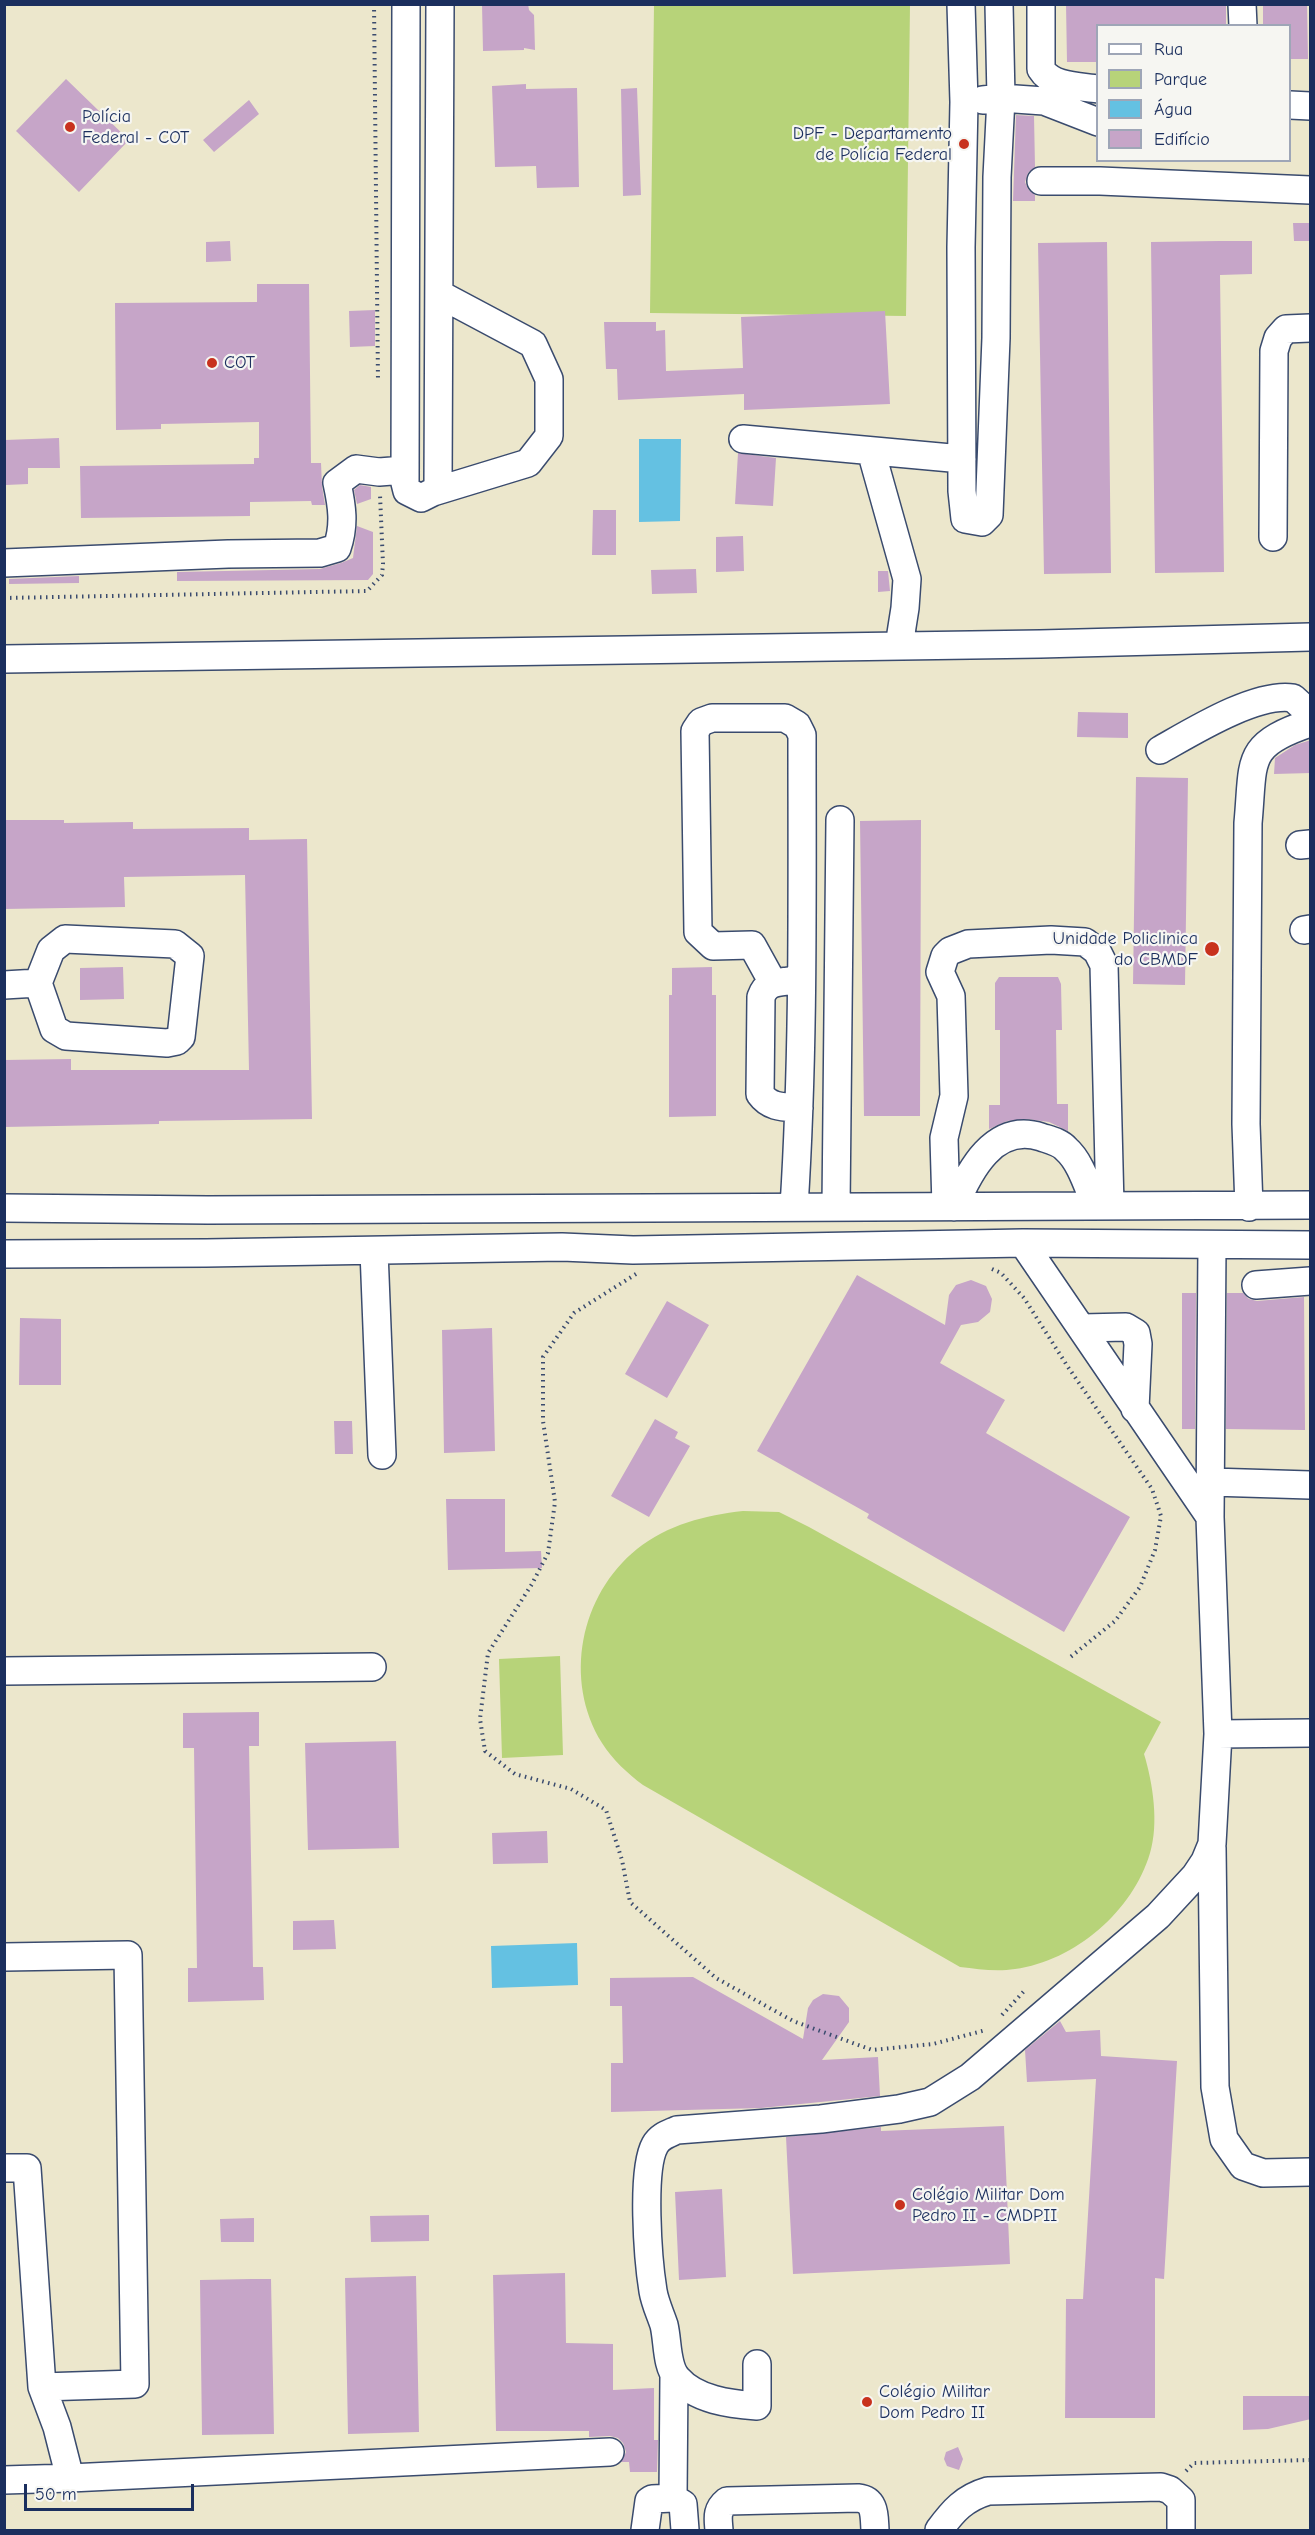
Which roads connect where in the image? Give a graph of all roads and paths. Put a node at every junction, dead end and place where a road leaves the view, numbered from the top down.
1 (374, 4) edge
2 (406, 4) edge
3 (440, 4) edge
4 (961, 4) edge
5 (999, 4) edge
6 (1041, 4) edge
7 (1242, 4) edge
8 (1243, 24) edge
9 (1096, 89) edge
10 (1001, 98) junction
11 (964, 102) junction
12 (1291, 105) edge
13 (1311, 105) edge
14 (1096, 121) edge
15 (1101, 171) edge
16 (1041, 181) dead end
17 (1311, 190) edge
18 (439, 294) junction
19 (1311, 328) edge
20 (378, 391) dead end
21 (743, 439) dead end
22 (871, 451) junction
23 (962, 459) junction
24 (392, 471) junction
25 (433, 492) junction
26 (1273, 537) dead end
27 (4, 563) edge
28 (4, 598) edge
29 (1311, 637) edge
30 (899, 646) junction
31 (4, 659) edge
32 (1310, 723) edge
33 (1160, 750) dead end
34 (840, 820) dead end
35 (802, 980) junction
36 (38, 983) junction
37 (772, 983) junction
38 (4, 985) edge
39 (800, 1108) junction
40 (1311, 1205) edge
41 (1103, 1206) junction
42 (794, 1207) junction
43 (836, 1207) junction
44 (914, 1207) junction
45 (950, 1207) junction
46 (1249, 1207) junction
47 (4, 1208) edge
48 (558, 1208) junction
49 (208, 1210) junction
50 (1023, 1243) junction
51 (917, 1244) junction
52 (1212, 1245) junction
53 (1311, 1245) edge
54 (562, 1247) junction
55 (374, 1251) junction
56 (206, 1253) junction
57 (4, 1254) edge
58 (991, 1269) dead end
59 (639, 1272) dead end
60 (1311, 1281) edge
61 (1256, 1285) dead end
62 (1082, 1328) junction
63 (1135, 1409) junction
64 (382, 1455) dead end
65 (1211, 1482) junction
66 (1311, 1485) edge
67 (1210, 1517) junction
68 (1068, 1659) dead end
69 (372, 1667) dead end
70 (4, 1671) edge
71 (1311, 1733) edge
72 (1218, 1734) junction
73 (1212, 1844) junction
74 (4, 1957) edge
75 (1026, 1989) dead end
76 (996, 2021) dead end
77 (988, 2030) dead end
78 (4, 2168) edge
79 (1311, 2172) edge
80 (757, 2364) dead end
81 (674, 2376) junction
82 (42, 2387) junction
83 (610, 2452) dead end
84 (1311, 2460) edge
85 (70, 2478) junction
86 (4, 2480) edge
87 (1173, 2492) junction
88 (673, 2498) junction
89 (945, 2528) edge
90 (645, 2530) edge
91 (685, 2530) edge
92 (719, 2530) edge
93 (875, 2530) edge
94 (1181, 2530) edge

1 - 20 path
2 - 24 street
3 - 18 street
4 - 11 street
5 - 10 street
6 - 9 street
7 - 8 street
10 - 11 street
10 - 14 street
10 - 23 street
11 - 23 street
12 - 13 street
15 - 16 street
15 - 17 street
18 - 25 street
18 - 25 street
19 - 26 street
21 - 22 street
22 - 23 street
22 - 30 street
24 - 25 street
24 - 27 street
24 - 28 path
29 - 30 street
30 - 31 street
32 - 33 street
32 - 46 street
34 - 43 street
35 - 37 street
35 - 37 street
35 - 39 street
36 - 36 street
36 - 38 street
37 - 39 street
39 - 42 street
40 - 46 street
41 - 45 street
41 - 45 street
41 - 45 street
41 - 46 street
42 - 43 street
42 - 48 street
43 - 44 street
44 - 45 street
44 - 51 street
47 - 49 street
48 - 49 street
48 - 54 street
49 - 56 street
50 - 51 street
50 - 52 street
50 - 62 street
51 - 54 street
52 - 53 street
52 - 65 street
54 - 55 street
55 - 56 street
55 - 64 street
56 - 57 street
58 - 68 path
59 - 77 path
60 - 61 street
62 - 63 street
62 - 63 street
63 - 67 street
65 - 66 street
65 - 67 street
67 - 72 street
69 - 70 street
71 - 72 street
72 - 73 street
73 - 79 street
73 - 81 street
74 - 82 street
75 - 76 path
78 - 82 street
80 - 81 street
81 - 88 street
82 - 85 street
83 - 85 street
84 - 87 path
85 - 86 street
87 - 89 street
87 - 94 street
88 - 90 street
88 - 91 street
92 - 93 street

